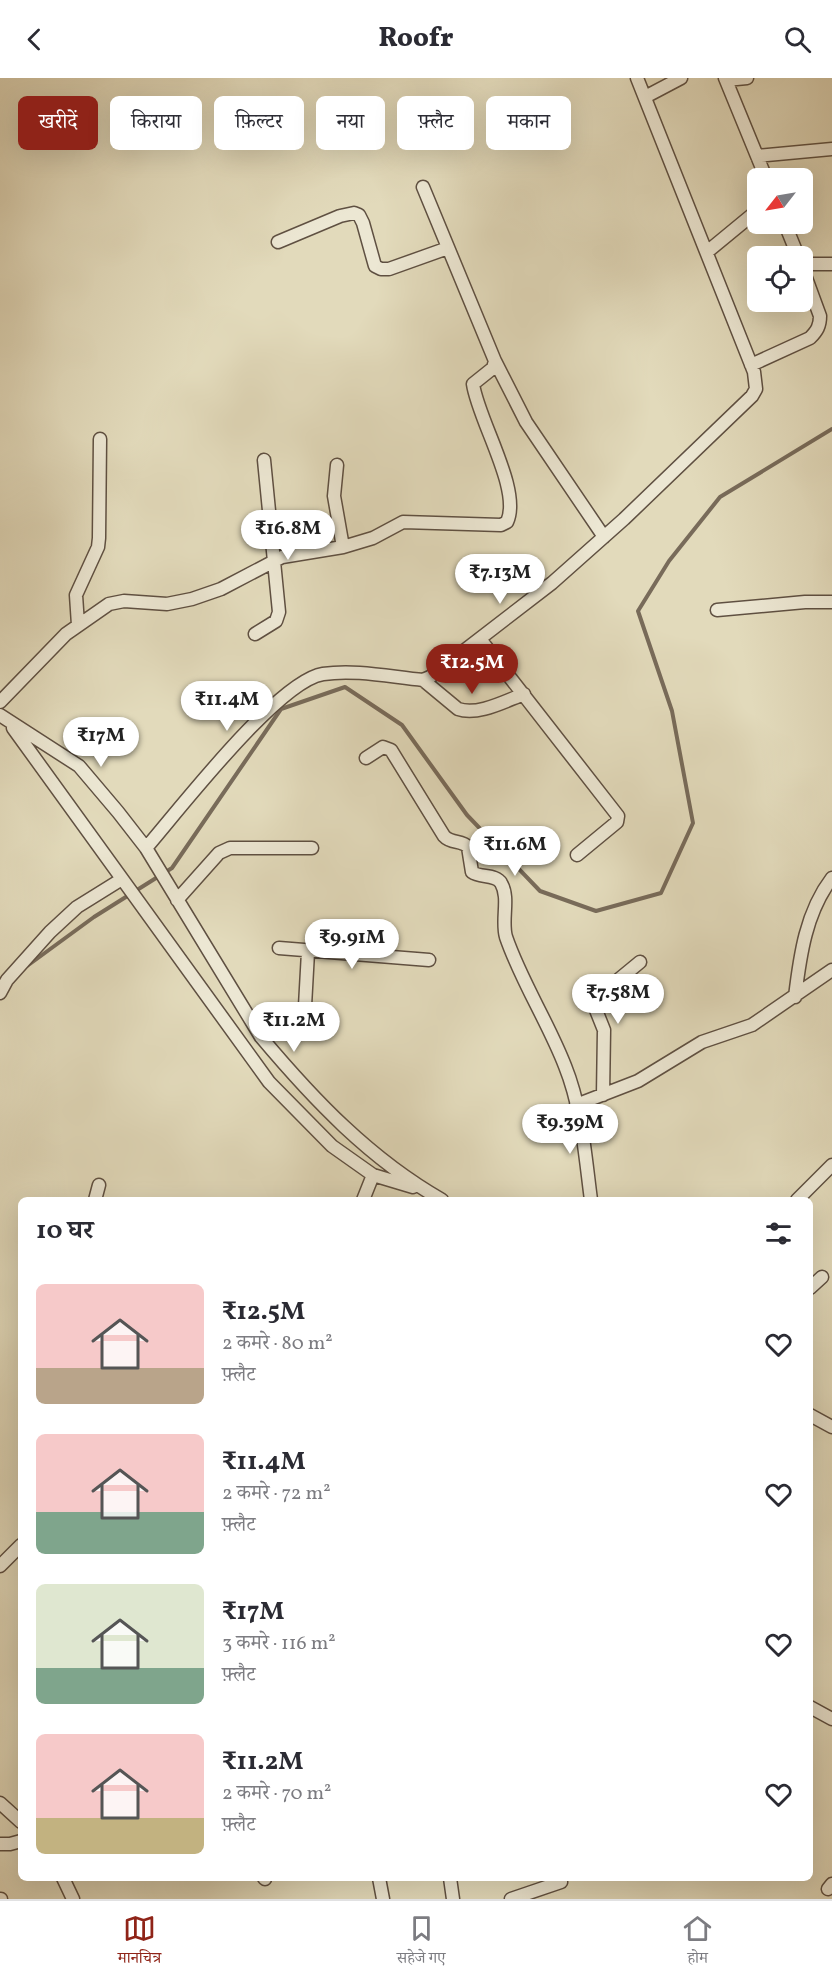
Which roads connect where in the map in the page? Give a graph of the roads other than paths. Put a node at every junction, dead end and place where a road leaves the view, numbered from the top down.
1 (637, 78) edge
2 (681, 78) edge
3 (747, 78) edge
4 (725, 79) edge
5 (645, 97) junction
6 (832, 149) edge
7 (757, 156) junction
8 (762, 168) edge
9 (423, 187) dead end
10 (747, 219) edge
11 (278, 242) dead end
12 (448, 248) junction
13 (707, 252) junction
14 (832, 264) edge
15 (813, 265) edge
16 (813, 296) edge
17 (495, 361) junction
18 (751, 364) junction
19 (100, 439) dead end
20 (264, 460) dead end
21 (338, 465) dead end
22 (604, 537) junction
23 (343, 547) junction
24 (273, 562) junction
25 (832, 602) edge
26 (717, 610) dead end
27 (78, 625) junction
28 (255, 634) dead end
29 (480, 639) junction
30 (423, 680) junction
31 (524, 694) junction
32 (0, 702) edge
33 (4, 717) edge
34 (366, 758) dead end
35 (146, 848) junction
36 (312, 848) dead end
37 (577, 855) dead end
38 (832, 878) edge
39 (124, 882) junction
40 (177, 900) junction
41 (279, 948) dead end
42 (308, 952) junction
43 (429, 960) dead end
44 (640, 962) dead end
45 (832, 970) edge
46 (0, 993) edge
47 (795, 997) junction
48 (261, 1036) junction
49 (603, 1095) junction
50 (576, 1105) junction
51 (832, 1165) edge
52 (373, 1175) junction
53 (99, 1185) dead end
54 (426, 1190) junction
55 (96, 1197) edge
56 (364, 1197) edge
57 (437, 1197) edge
58 (591, 1197) edge
59 (800, 1197) edge
60 (822, 1276) dead end
61 (813, 1285) edge
62 (813, 1417) edge
63 (832, 1427) edge
64 (18, 1548) edge
65 (0, 1566) edge
66 (813, 1709) edge
67 (832, 1719) edge
68 (0, 1803) edge
69 (18, 1819) edge
70 (18, 1841) edge
71 (0, 1844) edge
72 (64, 1881) edge
73 (380, 1881) edge
74 (450, 1881) edge
75 (561, 1882) dead end
76 (73, 1899) edge
77 (383, 1899) edge
78 (453, 1899) edge
79 (511, 1899) edge

1 - 5 street
2 - 5 street
3 - 4 street
4 - 7 street
5 - 13 street
6 - 7 street
7 - 8 street
9 - 12 street
10 - 13 street
11 - 12 street
12 - 17 street
13 - 18 street
14 - 15 street
16 - 18 street
17 - 22 street
17 - 23 street
18 - 22 street
19 - 27 street
20 - 24 street
21 - 23 street
22 - 29 street
23 - 24 street
24 - 27 street
24 - 28 street
25 - 26 street
27 - 32 street
29 - 30 street
29 - 31 street
30 - 31 street
30 - 35 street
31 - 37 street
33 - 35 street
33 - 39 street
34 - 50 street
35 - 40 street
36 - 40 street
38 - 47 street
39 - 46 street
39 - 52 street
40 - 48 street
41 - 42 street
42 - 43 street
42 - 48 street
44 - 49 street
45 - 47 street
47 - 49 street
48 - 54 street
49 - 50 street
50 - 58 street
51 - 59 street
52 - 54 street
52 - 56 street
53 - 55 street
54 - 57 street
60 - 61 street
62 - 63 street
64 - 65 street
66 - 67 street
68 - 69 street
70 - 71 street
72 - 76 street
73 - 77 street
74 - 78 street
75 - 79 street

